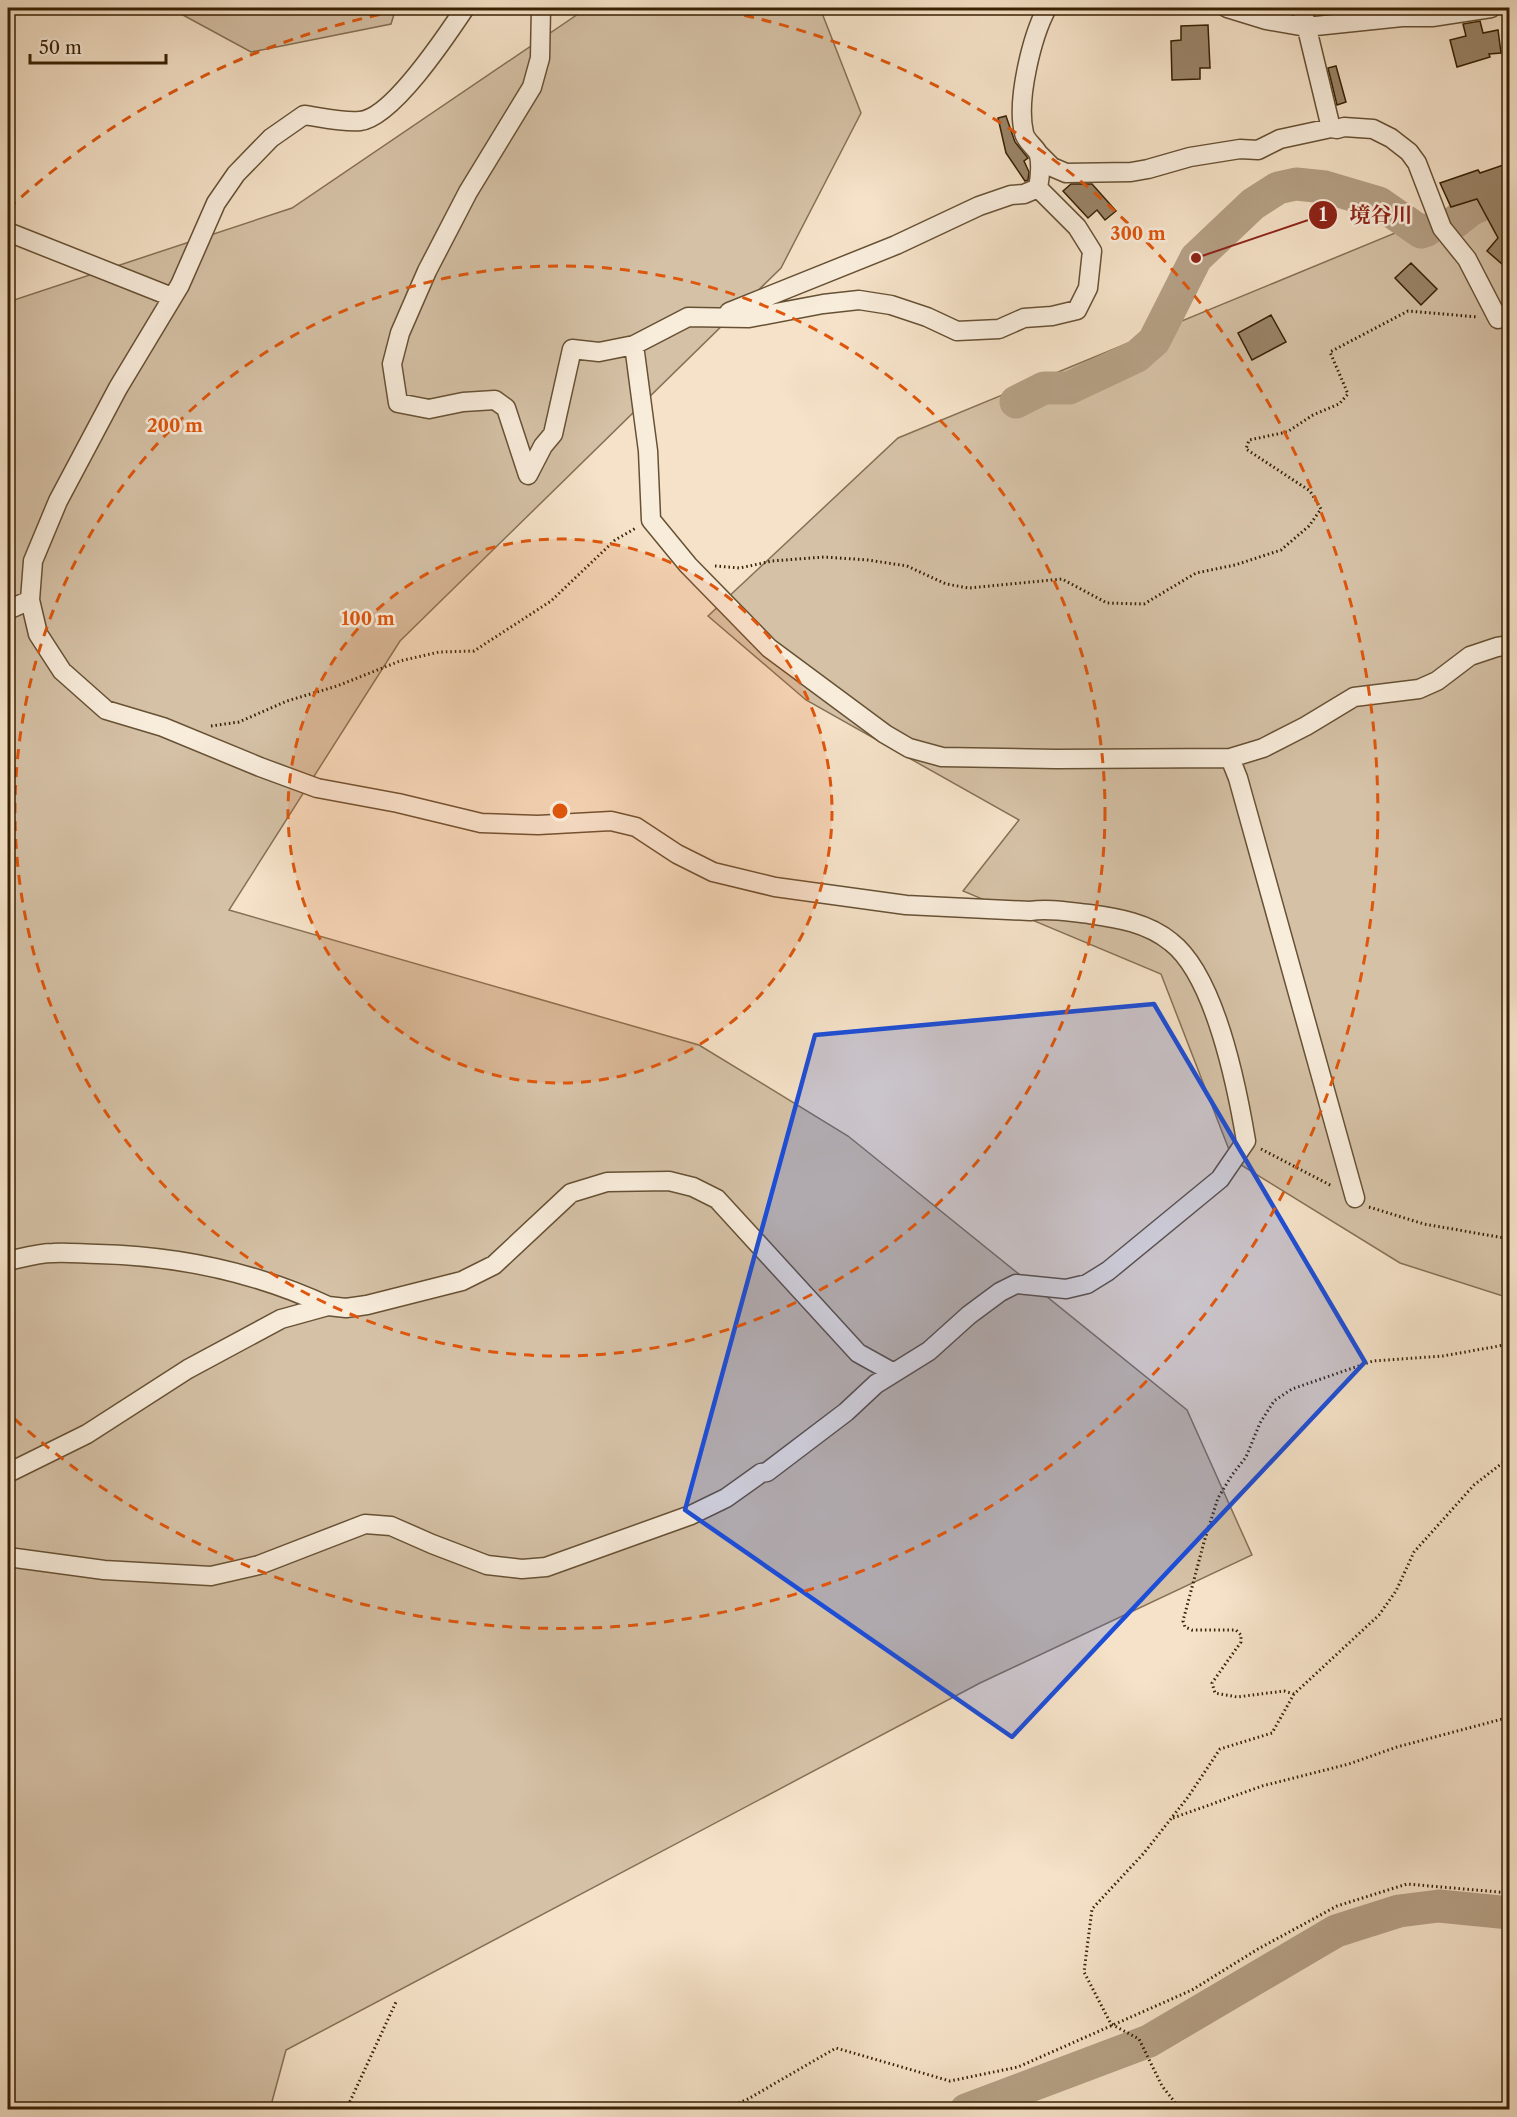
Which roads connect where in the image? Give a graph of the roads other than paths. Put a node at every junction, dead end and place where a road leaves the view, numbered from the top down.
1 (465, 8) edge
2 (541, 8) edge
3 (1047, 8) edge
4 (1227, 8) edge
5 (1302, 8) edge
6 (1491, 8) edge
7 (1306, 27) junction
8 (1331, 128) junction
9 (1039, 154) junction
10 (1038, 188) junction
11 (8, 232) edge
12 (172, 297) junction
13 (714, 317) junction
14 (1498, 319) road end
15 (634, 345) junction
16 (30, 600) junction
17 (8, 610) edge
18 (1509, 645) edge
19 (1230, 758) junction
20 (1354, 1198) road end
21 (8, 1261) edge
22 (328, 1306) junction
23 (894, 1373) junction
24 (8, 1473) edge
25 (8, 1557) edge

1 - 12 street
2 - 15 street
3 - 9 street
4 - 7 street
5 - 7 street
6 - 7 street
7 - 8 street
8 - 9 street
8 - 14 street
9 - 10 street
10 - 13 street
10 - 13 street
11 - 12 street
12 - 16 street
13 - 15 street
15 - 19 street
16 - 17 street
16 - 23 street
18 - 19 street
19 - 20 street
21 - 22 street
22 - 23 street
22 - 24 street
23 - 25 street

